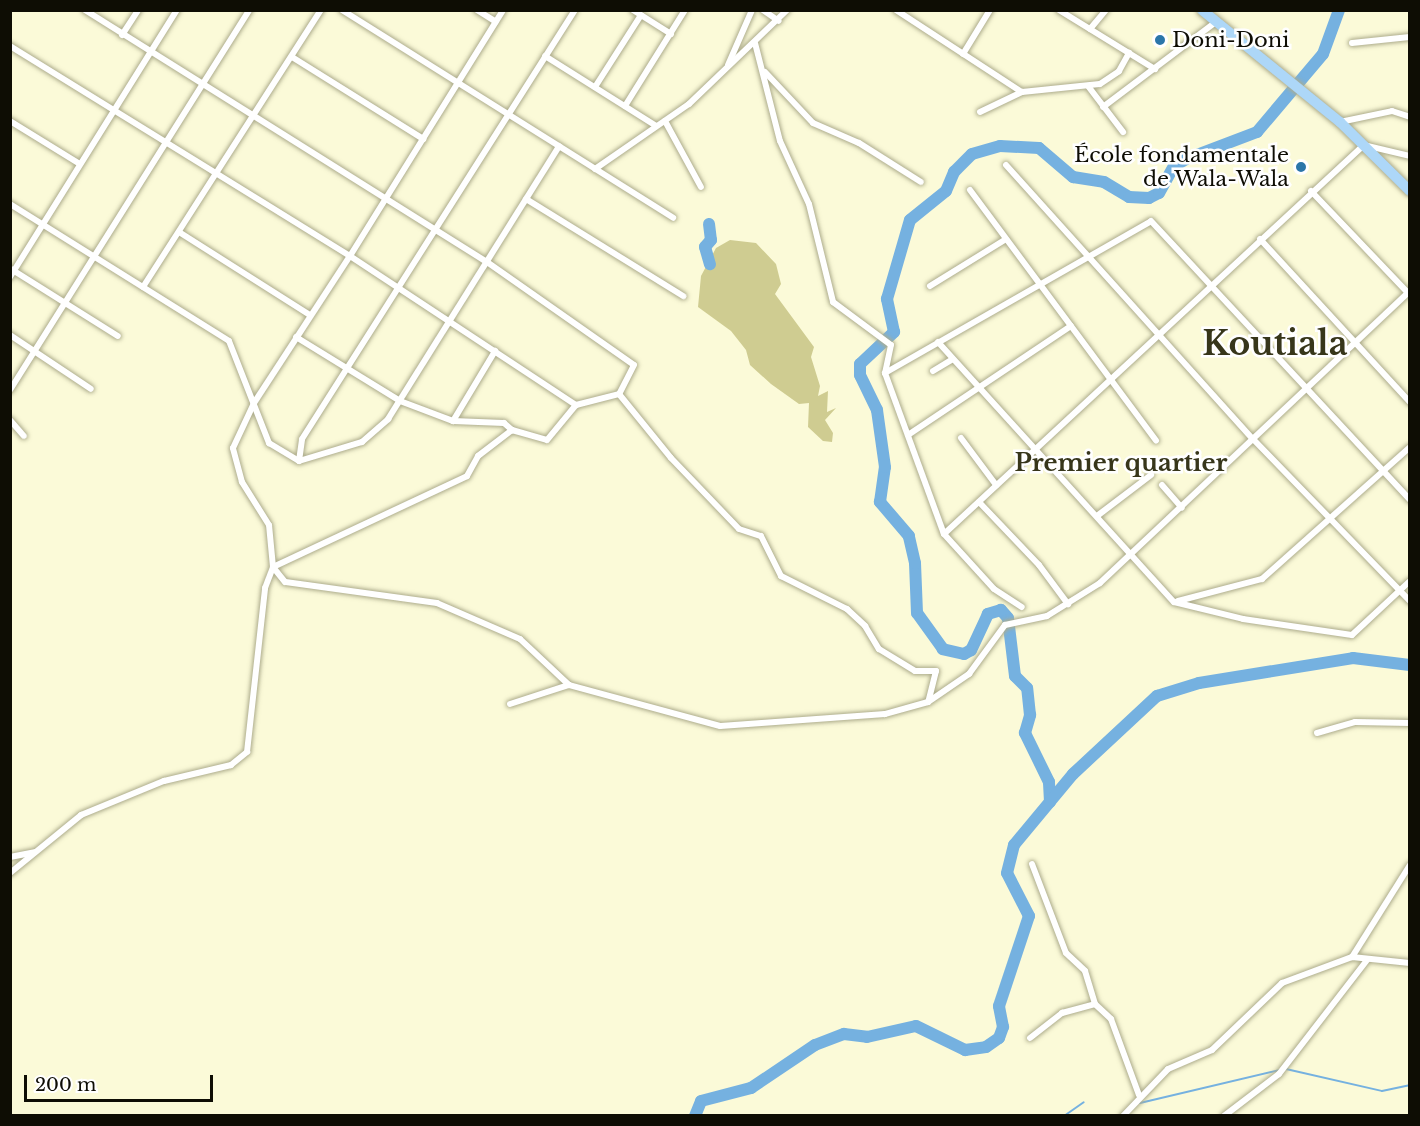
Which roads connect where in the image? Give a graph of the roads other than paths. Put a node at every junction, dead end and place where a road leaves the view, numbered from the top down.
1 (85, 10) edge
2 (138, 10) edge
3 (177, 10) edge
4 (249, 10) edge
5 (321, 10) edge
6 (342, 10) edge
7 (477, 10) edge
8 (503, 10) edge
9 (574, 10) edge
10 (633, 10) edge
11 (685, 10) edge
12 (752, 10) edge
13 (763, 10) edge
14 (788, 10) edge
15 (896, 10) edge
16 (990, 10) edge
17 (1059, 10) edge
18 (1106, 10) edge
19 (1202, 10) edge
20 (641, 15) junction
21 (779, 21) junction
22 (1216, 21) junction
23 (496, 22) junction
24 (1090, 29) junction
25 (670, 34) junction
26 (123, 35) junction
27 (1410, 37) edge
28 (755, 43) junction
29 (1352, 43) dead end
30 (10, 46) edge
31 (151, 53) junction
32 (1129, 53) junction
33 (963, 54) junction
34 (545, 56) junction
35 (292, 57) junction
36 (727, 66) junction
37 (1155, 69) junction
38 (764, 72) junction
39 (458, 83) junction
40 (202, 86) junction
41 (1088, 86) junction
42 (595, 87) junction
43 (1022, 92) junction
44 (626, 106) junction
45 (1103, 107) junction
46 (116, 110) junction
47 (980, 112) dead end
48 (509, 115) junction
49 (1410, 117) edge
50 (254, 118) junction
51 (665, 120) junction
52 (10, 121) edge
53 (1340, 122) junction
54 (656, 126) junction
55 (1123, 132) dead end
56 (423, 139) junction
57 (168, 141) junction
58 (1364, 145) junction
59 (559, 146) junction
60 (1410, 156) edge
61 (80, 164) junction
62 (1006, 165) dead end
63 (595, 169) junction
64 (218, 173) junction
65 (921, 182) dead end
66 (700, 187) dead end
67 (970, 190) dead end
68 (1311, 191) junction
69 (1410, 192) edge
70 (526, 199) junction
71 (385, 200) junction
72 (10, 204) edge
73 (674, 218) dead end
74 (43, 224) junction
75 (434, 230) junction
76 (179, 232) junction
77 (1006, 238) junction
78 (1260, 239) junction
79 (94, 256) junction
80 (350, 256) junction
81 (1090, 256) junction
82 (487, 262) junction
83 (12, 273) edge
84 (1041, 284) junction
85 (1210, 284) junction
86 (930, 286) dead end
87 (143, 287) junction
88 (397, 288) junction
89 (1409, 293) edge
90 (683, 296) dead end
91 (65, 303) junction
92 (310, 315) junction
93 (449, 322) junction
94 (1071, 326) junction
95 (1158, 334) junction
96 (10, 335) edge
97 (118, 336) dead end
98 (296, 336) junction
99 (1355, 341) junction
100 (938, 342) junction
101 (495, 351) junction
102 (36, 352) junction
103 (953, 359) junction
104 (347, 368) junction
105 (933, 371) dead end
106 (885, 373) junction
107 (1111, 378) junction
108 (1307, 388) junction
109 (91, 389) dead end
110 (981, 389) junction
111 (10, 390) edge
112 (619, 394) junction
113 (400, 401) junction
114 (1410, 402) edge
115 (254, 403) junction
116 (576, 405) junction
117 (10, 420) edge
118 (453, 421) junction
119 (512, 430) junction
120 (908, 435) junction
121 (24, 436) dead end
122 (961, 438) dead end
123 (1253, 439) junction
124 (1156, 440) dead end
125 (1410, 447) edge
126 (1035, 449) junction
127 (298, 461) junction
128 (1383, 471) junction
129 (1151, 475) dead end
130 (996, 485) junction
131 (1162, 485) dead end
132 (1410, 500) edge
133 (979, 502) junction
134 (1182, 508) junction
135 (1097, 516) junction
136 (1332, 520) junction
137 (944, 534) junction
138 (1131, 555) junction
139 (273, 567) junction
140 (1410, 581) edge
141 (1399, 592) junction
142 (1410, 601) edge
143 (1174, 602) junction
144 (1068, 604) junction
145 (1022, 607) dead end
146 (569, 686) junction
147 (928, 702) junction
148 (510, 704) dead end
149 (1410, 723) edge
150 (1317, 732) dead end
151 (36, 852) junction
152 (10, 857) edge
153 (1032, 864) dead end
154 (1410, 865) edge
155 (10, 873) edge
156 (1352, 957) junction
157 (1368, 959) junction
158 (1410, 963) edge
159 (1095, 1004) junction
160 (1030, 1038) dead end
161 (1139, 1095) junction
162 (1123, 1116) edge
163 (1224, 1116) edge

1 - 26 street
2 - 26 street
3 - 31 street
4 - 40 street
5 - 35 street
6 - 39 street
7 - 23 street
8 - 23 street
9 - 34 street
10 - 20 street
11 - 25 street
12 - 36 street
13 - 21 street
14 - 21 street
15 - 33 street
16 - 33 street
17 - 24 street
18 - 24 street
19 - 22 main road
20 - 25 street
20 - 42 street
21 - 28 street
22 - 37 street
22 - 53 main road
23 - 39 street
24 - 32 street
25 - 44 street
26 - 31 street
27 - 29 street
28 - 36 street
28 - 38 street
30 - 46 street
31 - 40 street
31 - 46 street
32 - 37 street
32 - 41 street
33 - 43 street
34 - 42 street
34 - 48 street
35 - 50 street
35 - 56 street
36 - 51 street
37 - 45 street
38 - 65 street
38 - 106 street
39 - 48 street
39 - 56 street
40 - 50 street
40 - 57 street
41 - 43 street
41 - 45 street
42 - 44 street
43 - 47 street
44 - 54 street
45 - 55 street
46 - 57 street
46 - 61 street
48 - 59 street
48 - 75 street
49 - 53 street
50 - 64 street
50 - 71 street
51 - 54 street
51 - 66 street
52 - 61 street
53 - 58 main road
54 - 63 street
56 - 71 street
57 - 64 street
57 - 79 street
58 - 60 street
58 - 68 street
58 - 69 main road
59 - 63 street
59 - 70 street
61 - 74 street
62 - 81 street
63 - 73 street
64 - 76 street
64 - 80 street
67 - 77 street
68 - 78 street
68 - 89 street
70 - 82 street
70 - 90 street
71 - 75 street
71 - 80 street
72 - 74 street
74 - 79 street
74 - 83 street
75 - 82 street
75 - 88 street
76 - 87 street
76 - 92 street
77 - 84 street
77 - 86 street
78 - 85 street
78 - 99 street
79 - 87 street
79 - 91 street
80 - 88 street
80 - 92 street
81 - 84 street
81 - 85 street
81 - 95 street
82 - 93 street
82 - 112 street
83 - 91 street
84 - 94 street
84 - 100 street
85 - 95 street
85 - 108 street
87 - 115 street
88 - 93 street
88 - 104 street
89 - 99 street
91 - 97 street
91 - 102 street
92 - 98 street
93 - 101 street
93 - 113 street
94 - 107 street
94 - 110 street
95 - 107 street
95 - 123 street
96 - 102 street
98 - 104 street
98 - 115 street
99 - 108 street
99 - 114 street
100 - 103 street
100 - 106 street
101 - 116 street
101 - 118 street
102 - 109 street
102 - 111 street
103 - 105 street
103 - 110 street
104 - 113 street
104 - 127 street
106 - 120 street
107 - 124 street
107 - 126 street
108 - 123 street
108 - 128 street
110 - 120 street
110 - 126 street
112 - 116 street
112 - 147 street
113 - 118 street
113 - 127 street
115 - 127 street
115 - 139 street
116 - 119 street
117 - 121 street
118 - 119 street
119 - 139 street
120 - 137 street
122 - 130 street
123 - 134 street
123 - 136 street
125 - 128 street
126 - 130 street
126 - 135 street
128 - 132 street
128 - 136 street
129 - 135 street
130 - 133 street
131 - 134 street
133 - 137 street
133 - 144 street
134 - 138 street
135 - 138 street
136 - 141 street
136 - 143 street
137 - 145 street
138 - 143 street
138 - 144 street
139 - 146 street
139 - 151 street
140 - 141 street
141 - 142 street
141 - 143 street
144 - 147 street
146 - 147 street
146 - 148 street
149 - 150 street
151 - 152 street
151 - 155 street
153 - 159 street
154 - 156 street
156 - 157 street
156 - 161 street
157 - 158 street
157 - 163 street
159 - 160 street
159 - 161 street
161 - 162 street

